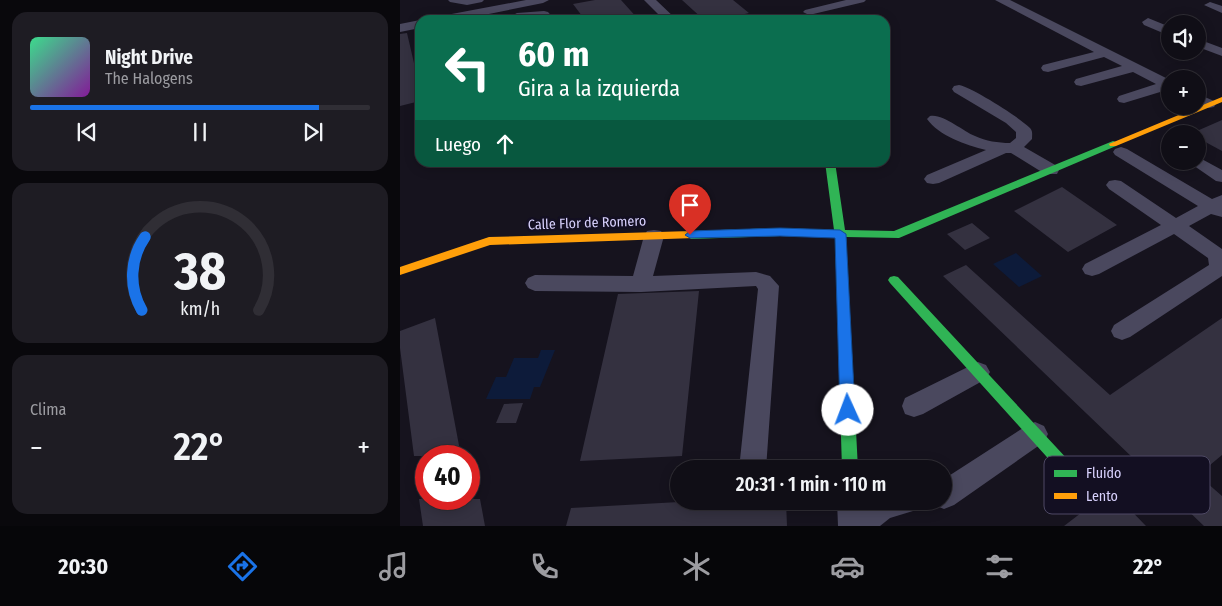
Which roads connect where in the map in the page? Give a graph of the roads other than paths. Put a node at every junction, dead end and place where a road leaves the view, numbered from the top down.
1 (454, 0) edge
2 (478, 0) edge
3 (543, 0) edge
4 (650, 0) edge
5 (860, 0) edge
6 (1000, 0) edge
7 (1210, 5) dead end
8 (505, 10) edge
9 (1222, 10) edge
10 (807, 12) edge
11 (473, 15) edge
12 (545, 15) edge
13 (666, 15) edge
14 (1148, 22) dead end
15 (415, 25) edge
16 (400, 28) edge
17 (1161, 28) edge
18 (1206, 46) edge
19 (1222, 52) edge
20 (1106, 53) junction
21 (1134, 67) junction
22 (1048, 68) dead end
23 (1161, 81) edge
24 (1081, 82) dead end
25 (1161, 87) edge
26 (959, 89) dead end
27 (1124, 99) dead end
28 (1210, 100) edge
29 (935, 119) dead end
30 (1007, 148) junction
31 (1121, 152) dead end
32 (831, 167) edge
33 (1206, 168) edge
34 (1051, 170) junction
35 (1222, 177) edge
36 (933, 179) dead end
37 (1115, 185) dead end
38 (1218, 207) edge
39 (1175, 226) junction
40 (840, 234) junction
41 (654, 236) junction
42 (1092, 269) dead end
43 (400, 271) edge
44 (894, 280) dead end
45 (535, 283) dead end
46 (641, 284) junction
47 (1122, 330) dead end
48 (978, 372) junction
49 (914, 406) dead end
50 (1035, 434) junction
51 (1055, 456) edge
52 (753, 460) edge
53 (850, 460) edge
54 (952, 490) edge
55 (851, 510) edge
56 (877, 510) edge
57 (852, 526) edge
58 (863, 526) edge

1 - 2 street
3 - 8 street
4 - 13 street
5 - 10 street
6 - 20 street
7 - 9 street
8 - 11 street
8 - 12 street
14 - 17 street
15 - 16 street
18 - 19 street
20 - 21 street
20 - 22 street
21 - 23 street
21 - 24 street
25 - 27 street
26 - 30 street
28 - 34 street, Calle Flor de Romero
29 - 30 street
30 - 34 street
30 - 36 street
31 - 38 street
32 - 40 street
33 - 35 street
34 - 40 street, Calle Flor de Romero
37 - 39 street
38 - 39 street
39 - 42 street
39 - 47 street
40 - 41 street, Calle Flor de Romero
40 - 53 street
41 - 43 street, Calle Flor de Romero
41 - 46 street
44 - 48 street
45 - 46 street
46 - 52 street
48 - 49 street
48 - 50 street
50 - 51 street
50 - 54 street
55 - 57 street
56 - 58 street

